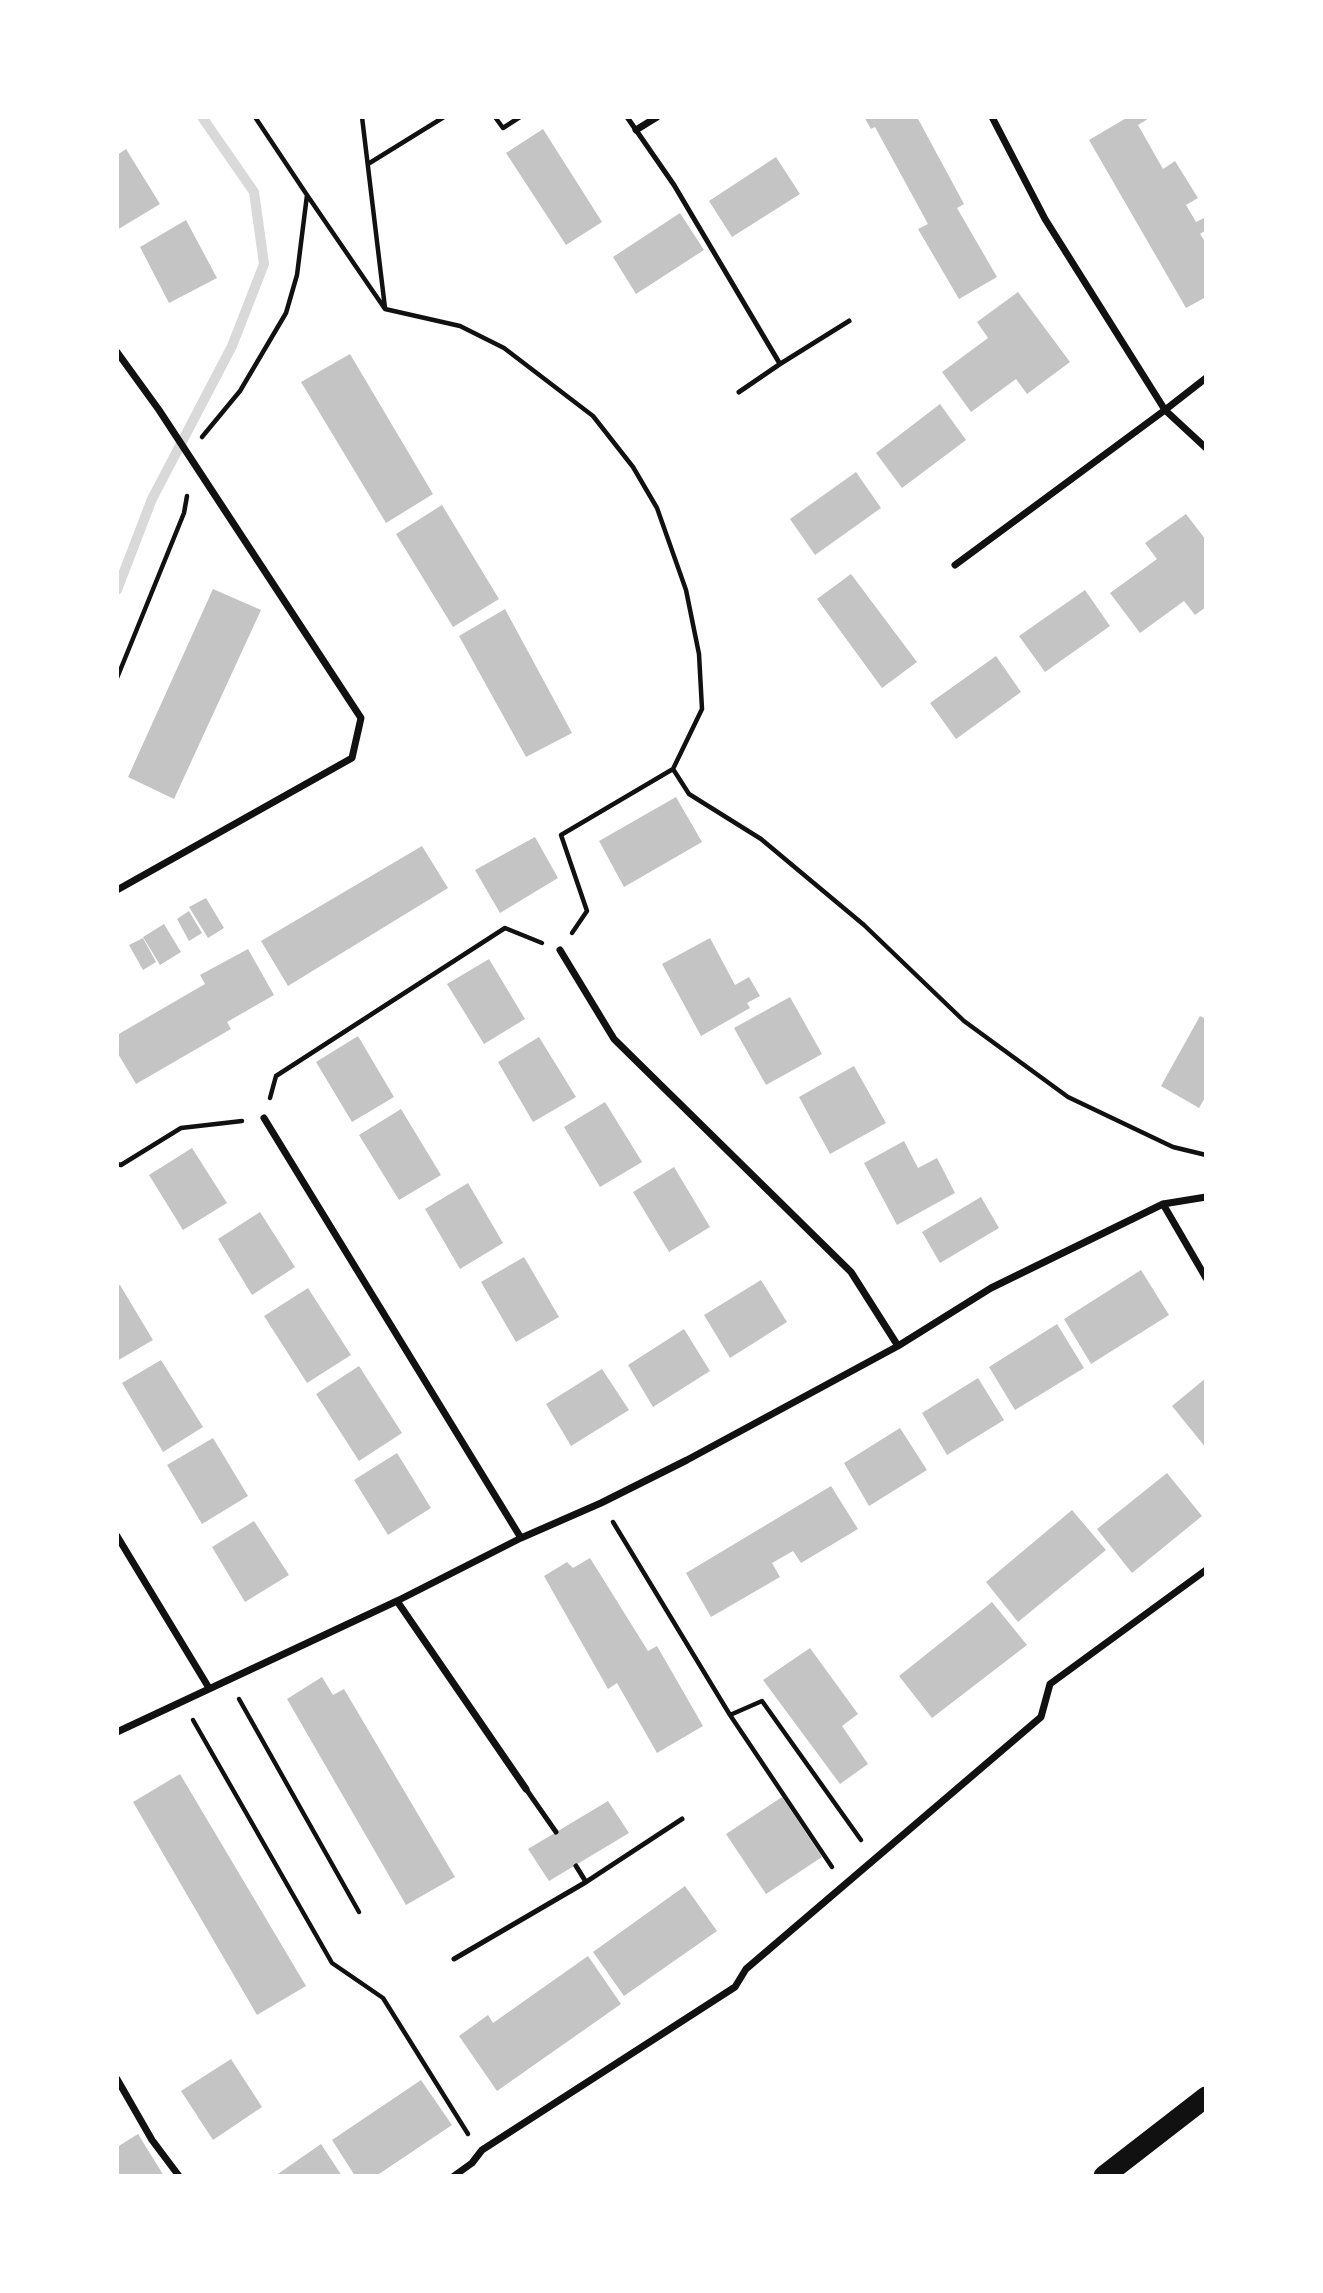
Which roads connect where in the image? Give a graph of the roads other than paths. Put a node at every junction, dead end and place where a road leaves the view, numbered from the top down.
1 (627, 117) edge
2 (657, 117) edge
3 (992, 117) edge
4 (636, 130) junction
5 (849, 321) dead end
6 (117, 352) edge
7 (780, 364) junction
8 (1206, 377) edge
9 (739, 392) dead end
10 (1165, 410) junction
11 (1206, 448) edge
12 (955, 565) dead end
13 (117, 890) edge
14 (559, 950) road end
15 (264, 1118) road end
16 (1206, 1198) edge
17 (1163, 1204) junction
18 (1206, 1278) edge
19 (898, 1346) junction
20 (117, 1536) edge
21 (521, 1538) junction
22 (1206, 1570) edge
23 (397, 1601) junction
24 (209, 1689) junction
25 (117, 1732) edge
26 (526, 1789) joint
27 (682, 1819) dead end
28 (556, 1832) dead end
29 (576, 1866) dead end
30 (586, 1882) junction
31 (454, 1959) dead end
32 (117, 2079) edge
33 (1206, 2097) edge
34 (179, 2176) edge
35 (454, 2176) edge
36 (1104, 2176) edge

1 - 4 lane
2 - 4 street
3 - 10 street
4 - 7 lane
5 - 7 lane
6 - 13 street
7 - 9 lane
8 - 10 street
10 - 11 street
10 - 12 street
14 - 19 street
15 - 21 street
16 - 17 street
17 - 18 street
17 - 19 street
19 - 21 street
20 - 24 street
21 - 23 street
22 - 35 street
23 - 24 street
23 - 26 street
24 - 25 street
26 - 28 lane
27 - 30 lane
29 - 30 lane
30 - 31 lane
32 - 34 street
33 - 36 highway

